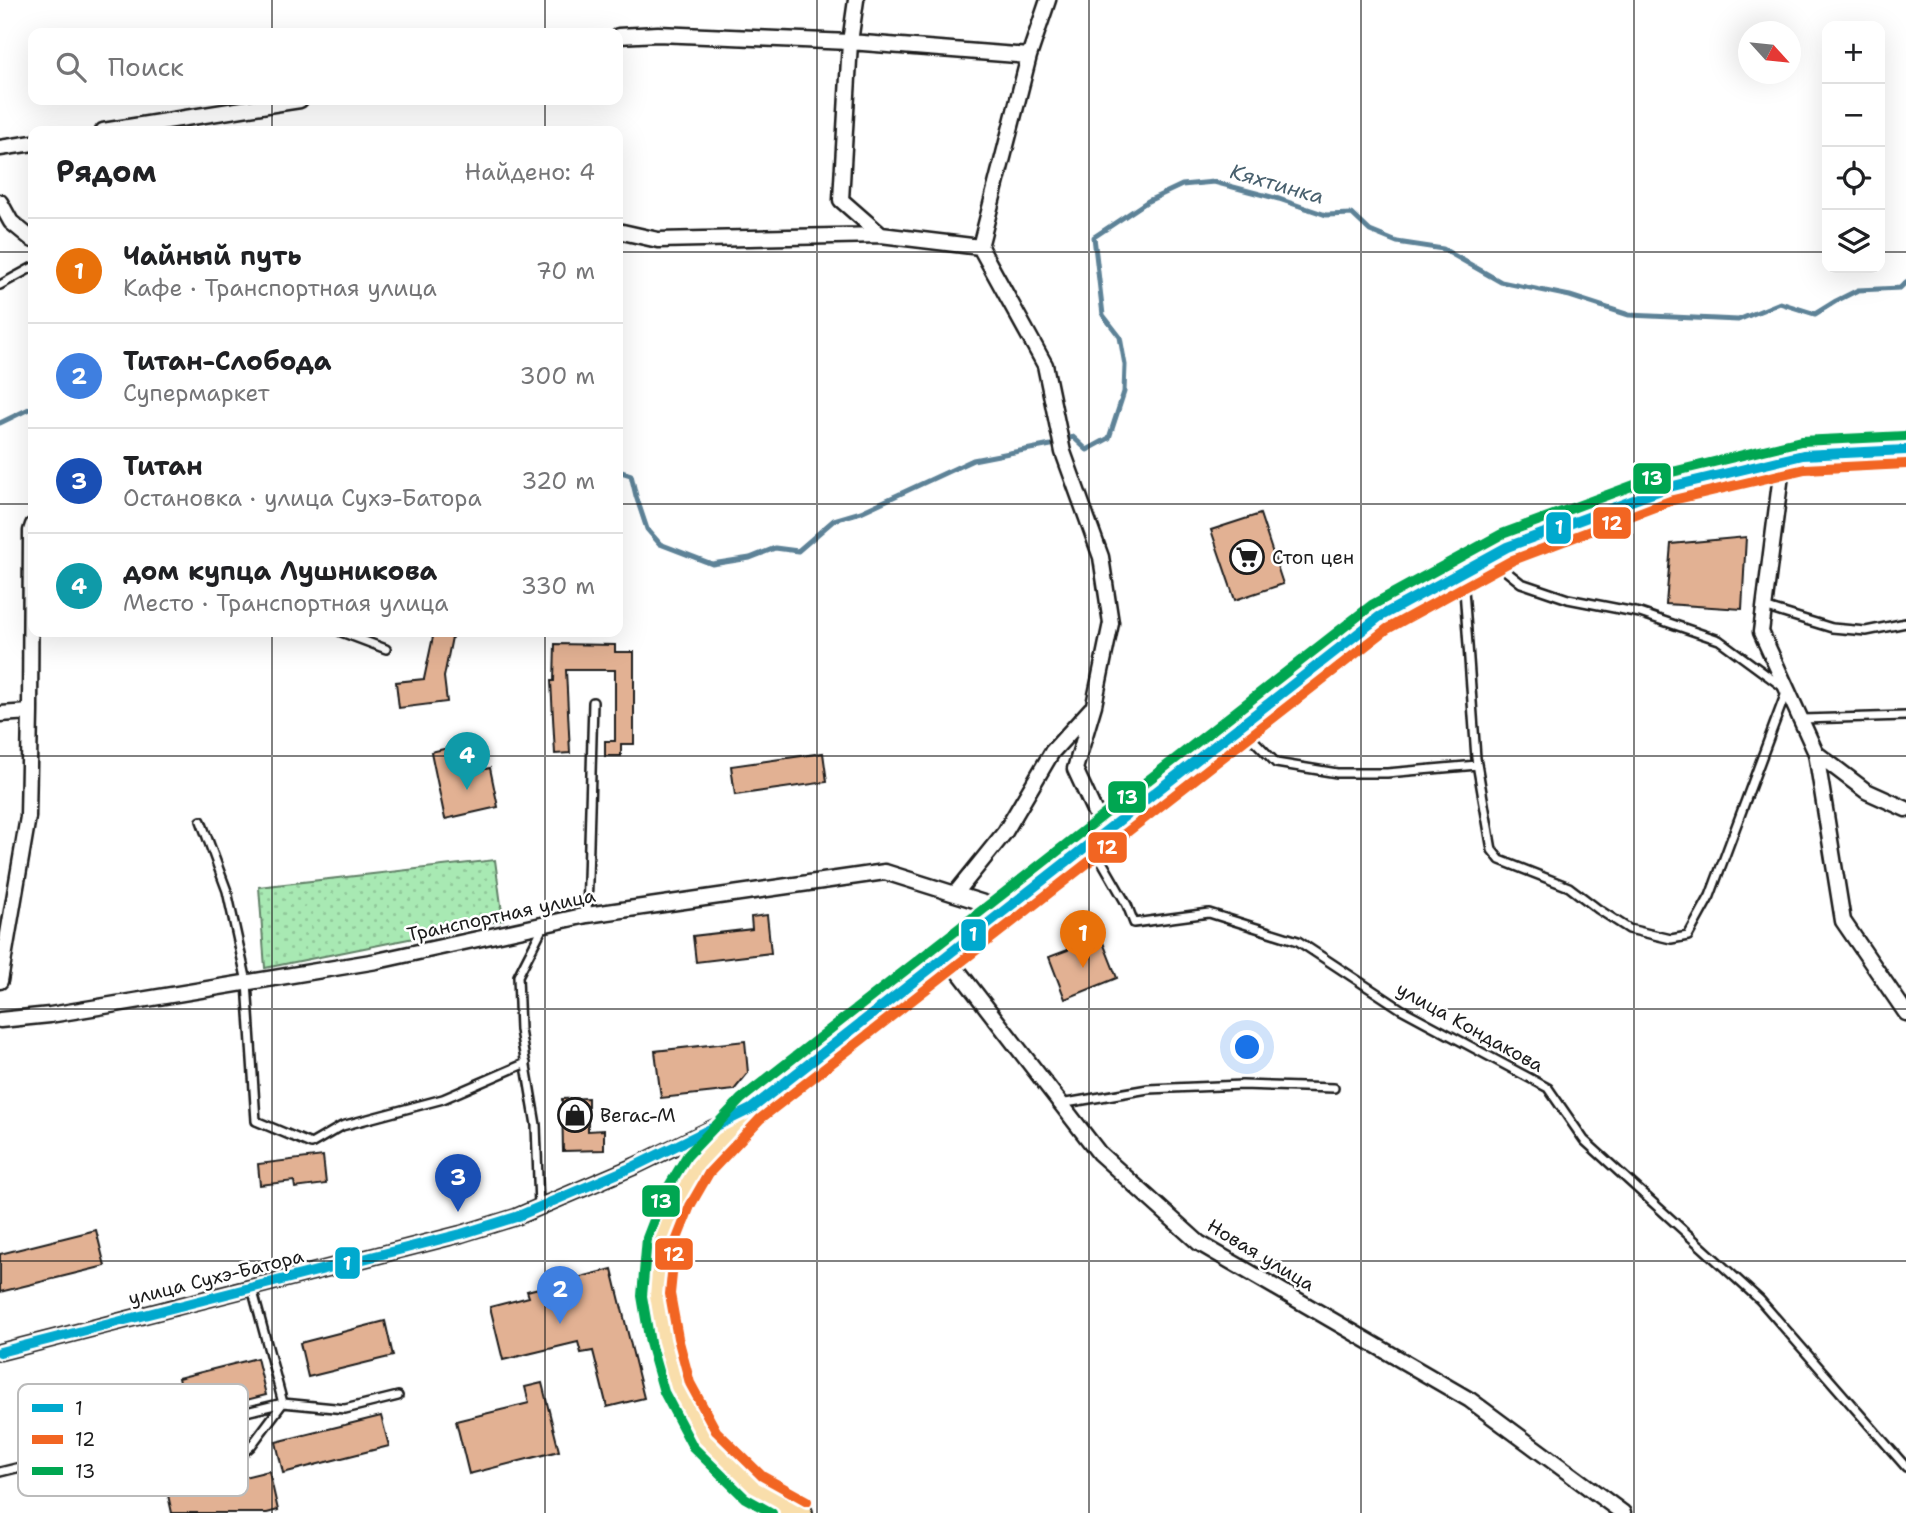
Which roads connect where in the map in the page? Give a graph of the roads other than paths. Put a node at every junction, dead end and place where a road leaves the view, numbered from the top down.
1 (856, 0) edge
2 (1048, 0) edge
3 (623, 36) edge
4 (850, 42) junction
5 (1029, 56) junction
6 (268, 105) edge
7 (135, 126) edge
8 (28, 143) edge
9 (0, 148) edge
10 (0, 202) edge
11 (623, 232) edge
12 (881, 235) junction
13 (28, 236) edge
14 (980, 247) junction
15 (28, 270) edge
16 (0, 285) edge
17 (1906, 450) edge
18 (1783, 459) junction
19 (1488, 557) junction
20 (1462, 571) junction
21 (1764, 607) junction
22 (1906, 623) edge
23 (30, 637) edge
24 (354, 637) edge
25 (386, 649) dead end
26 (1787, 690) junction
27 (593, 702) dead end
28 (1094, 705) junction
29 (30, 712) junction
30 (0, 714) edge
31 (1906, 716) edge
32 (1800, 719) junction
33 (1240, 726) junction
34 (1816, 753) junction
35 (1478, 765) junction
36 (1906, 808) edge
37 (201, 821) dead end
38 (1098, 837) junction
39 (956, 894) junction
40 (1006, 910) junction
41 (587, 915) junction
42 (545, 924) junction
43 (946, 955) junction
44 (0, 981) edge
45 (247, 982) junction
46 (1906, 1013) edge
47 (0, 1020) edge
48 (526, 1063) junction
49 (1334, 1088) dead end
50 (1060, 1104) junction
51 (751, 1110) junction
52 (539, 1207) junction
53 (252, 1287) junction
54 (0, 1352) edge
55 (398, 1396) dead end
56 (283, 1403) junction
57 (248, 1411) edge
58 (248, 1449) edge
59 (1906, 1467) edge
60 (18, 1468) edge
61 (0, 1472) edge
62 (800, 1513) edge
63 (1623, 1513) edge

1 - 4 street
2 - 5 street
3 - 4 street
4 - 5 street
4 - 12 street
5 - 14 street
6 - 7 street
8 - 9 street
10 - 13 street
11 - 12 street
12 - 14 street
14 - 28 street
15 - 16 lane
17 - 18 main road
18 - 19 main road
18 - 21 street
19 - 20 main road
19 - 26 lane
20 - 33 main road
20 - 35 lane
21 - 22 lane
21 - 26 street
23 - 29 street
24 - 25 lane
26 - 32 street
26 - 35 lane
27 - 41 lane
28 - 38 street
28 - 39 street
29 - 30 street
29 - 44 street
31 - 32 lane
32 - 34 street
33 - 35 lane
33 - 38 main road
34 - 36 street
34 - 46 street
37 - 45 lane
38 - 40 main road
38 - 59 lane, улица Кондакова
39 - 40 street, Транспортная улица
39 - 41 street, Транспортная улица
40 - 43 main road
41 - 42 street, Транспортная улица
42 - 45 street, Транспортная улица
42 - 48 lane
43 - 50 street, Новая улица
43 - 51 main road
45 - 47 street, Транспортная улица
45 - 48 lane
48 - 52 lane
49 - 50 lane
50 - 63 street, Новая улица
51 - 52 street, улица Сухэ-Батора
51 - 62 main road
52 - 53 street, улица Сухэ-Батора
53 - 54 street, улица Сухэ-Батора
53 - 56 lane
55 - 56 lane
56 - 57 lane
56 - 58 lane
60 - 61 lane

